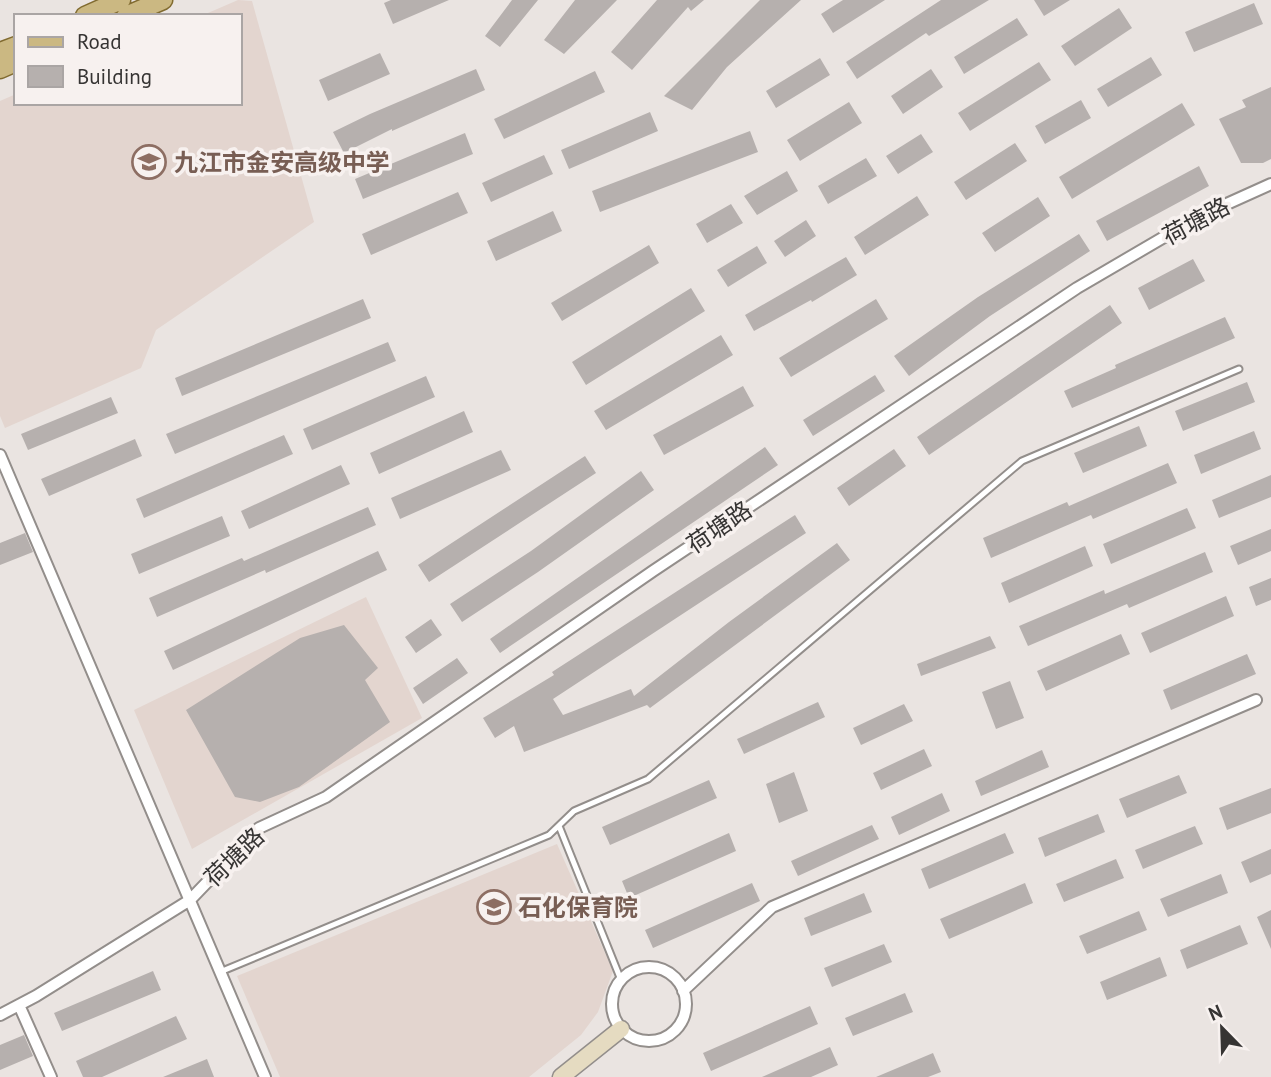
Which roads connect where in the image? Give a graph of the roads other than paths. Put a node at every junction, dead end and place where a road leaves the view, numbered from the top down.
1 (121, 0) edge
2 (163, 0) edge
3 (90, 14) edge
4 (131, 14) edge
5 (1271, 184) edge
6 (1239, 369) dead end
7 (0, 455) edge
8 (1256, 700) dead end
9 (559, 826) junction
10 (190, 900) junction
11 (220, 972) junction
12 (621, 980) junction
13 (683, 991) junction
14 (19, 1005) junction
15 (0, 1015) edge
16 (621, 1029) junction
17 (51, 1077) edge
18 (265, 1077) edge
19 (561, 1077) edge

1 - 3 main road
2 - 4 main road
5 - 10 street, 荷塘路
6 - 9 lane
7 - 10 street
8 - 13 street
9 - 11 lane
9 - 12 lane
10 - 11 street
10 - 14 street, 荷塘路
11 - 18 street
12 - 13 street
12 - 16 street
13 - 16 street
14 - 15 street, 荷塘路
14 - 17 street
16 - 19 street

